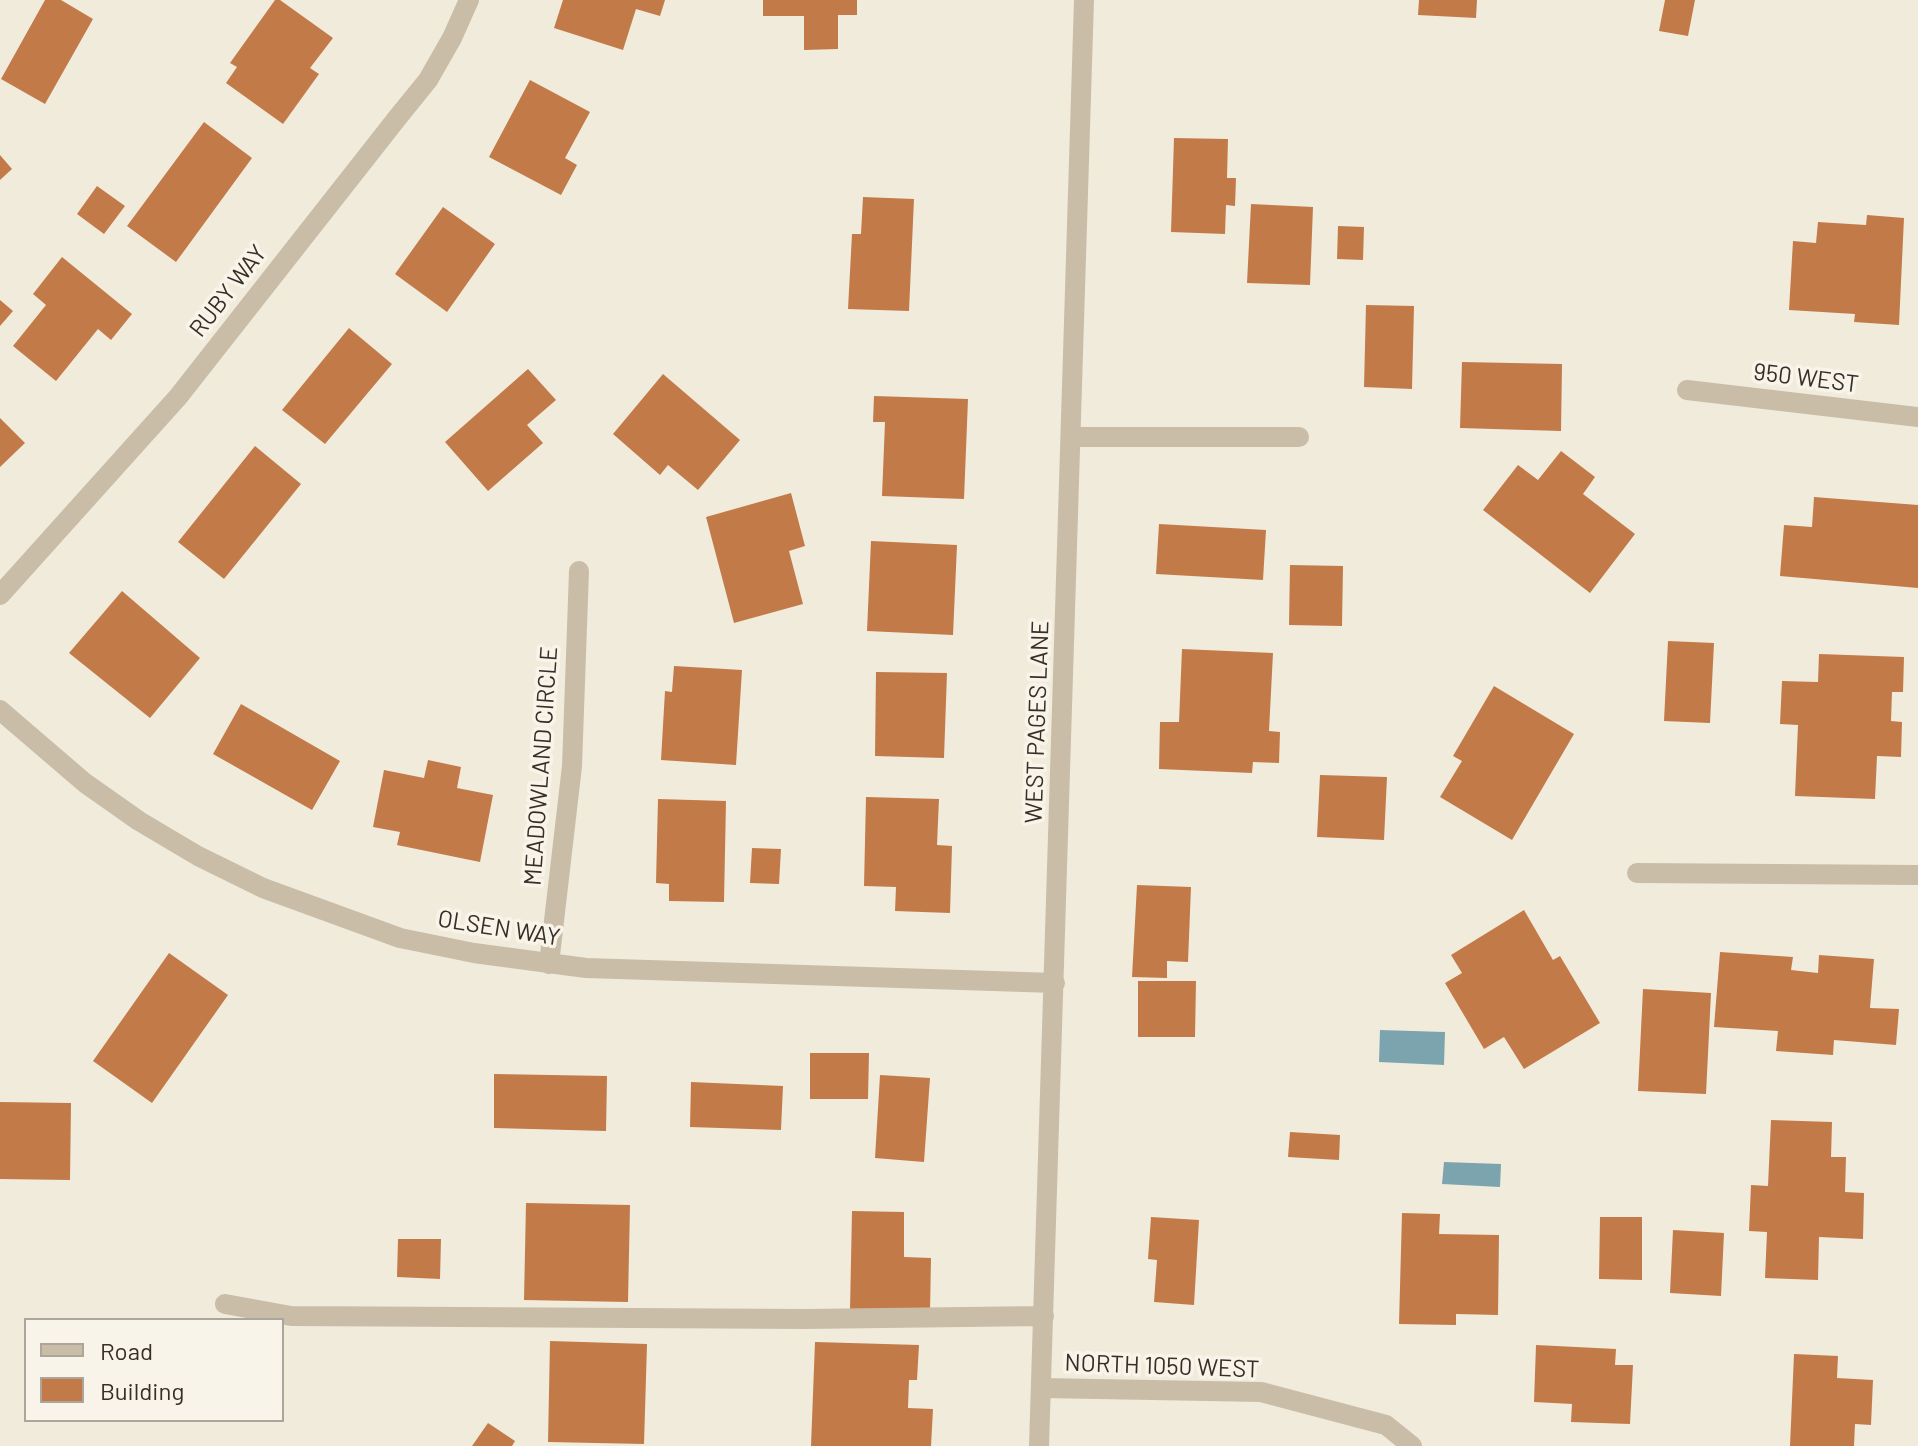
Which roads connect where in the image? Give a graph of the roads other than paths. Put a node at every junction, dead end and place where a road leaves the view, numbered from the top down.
1 (469, 0) edge
2 (1084, 0) edge
3 (1687, 390) dead end
4 (1918, 417) edge
5 (1071, 437) junction
6 (1299, 437) dead end
7 (579, 571) dead end
8 (0, 595) edge
9 (0, 710) edge
10 (1637, 873) dead end
11 (1918, 875) edge
12 (549, 964) junction
13 (1055, 983) junction
14 (225, 1304) dead end
15 (1044, 1316) junction
16 (1042, 1388) junction
17 (1039, 1446) edge
18 (1412, 1446) edge

1 - 8 street, RUBY WAY
2 - 5 street, WEST PAGES LANE
3 - 4 street, 950 WEST
5 - 6 street
5 - 13 street, WEST PAGES LANE
7 - 12 street, MEADOWLAND CIRCLE
9 - 12 street, OLSEN WAY
10 - 11 street
12 - 13 street, OLSEN WAY
13 - 15 street, WEST PAGES LANE
14 - 15 street
15 - 16 street, WEST PAGES LANE
16 - 17 street, WEST PAGES LANE
16 - 18 street, NORTH 1050 WEST

